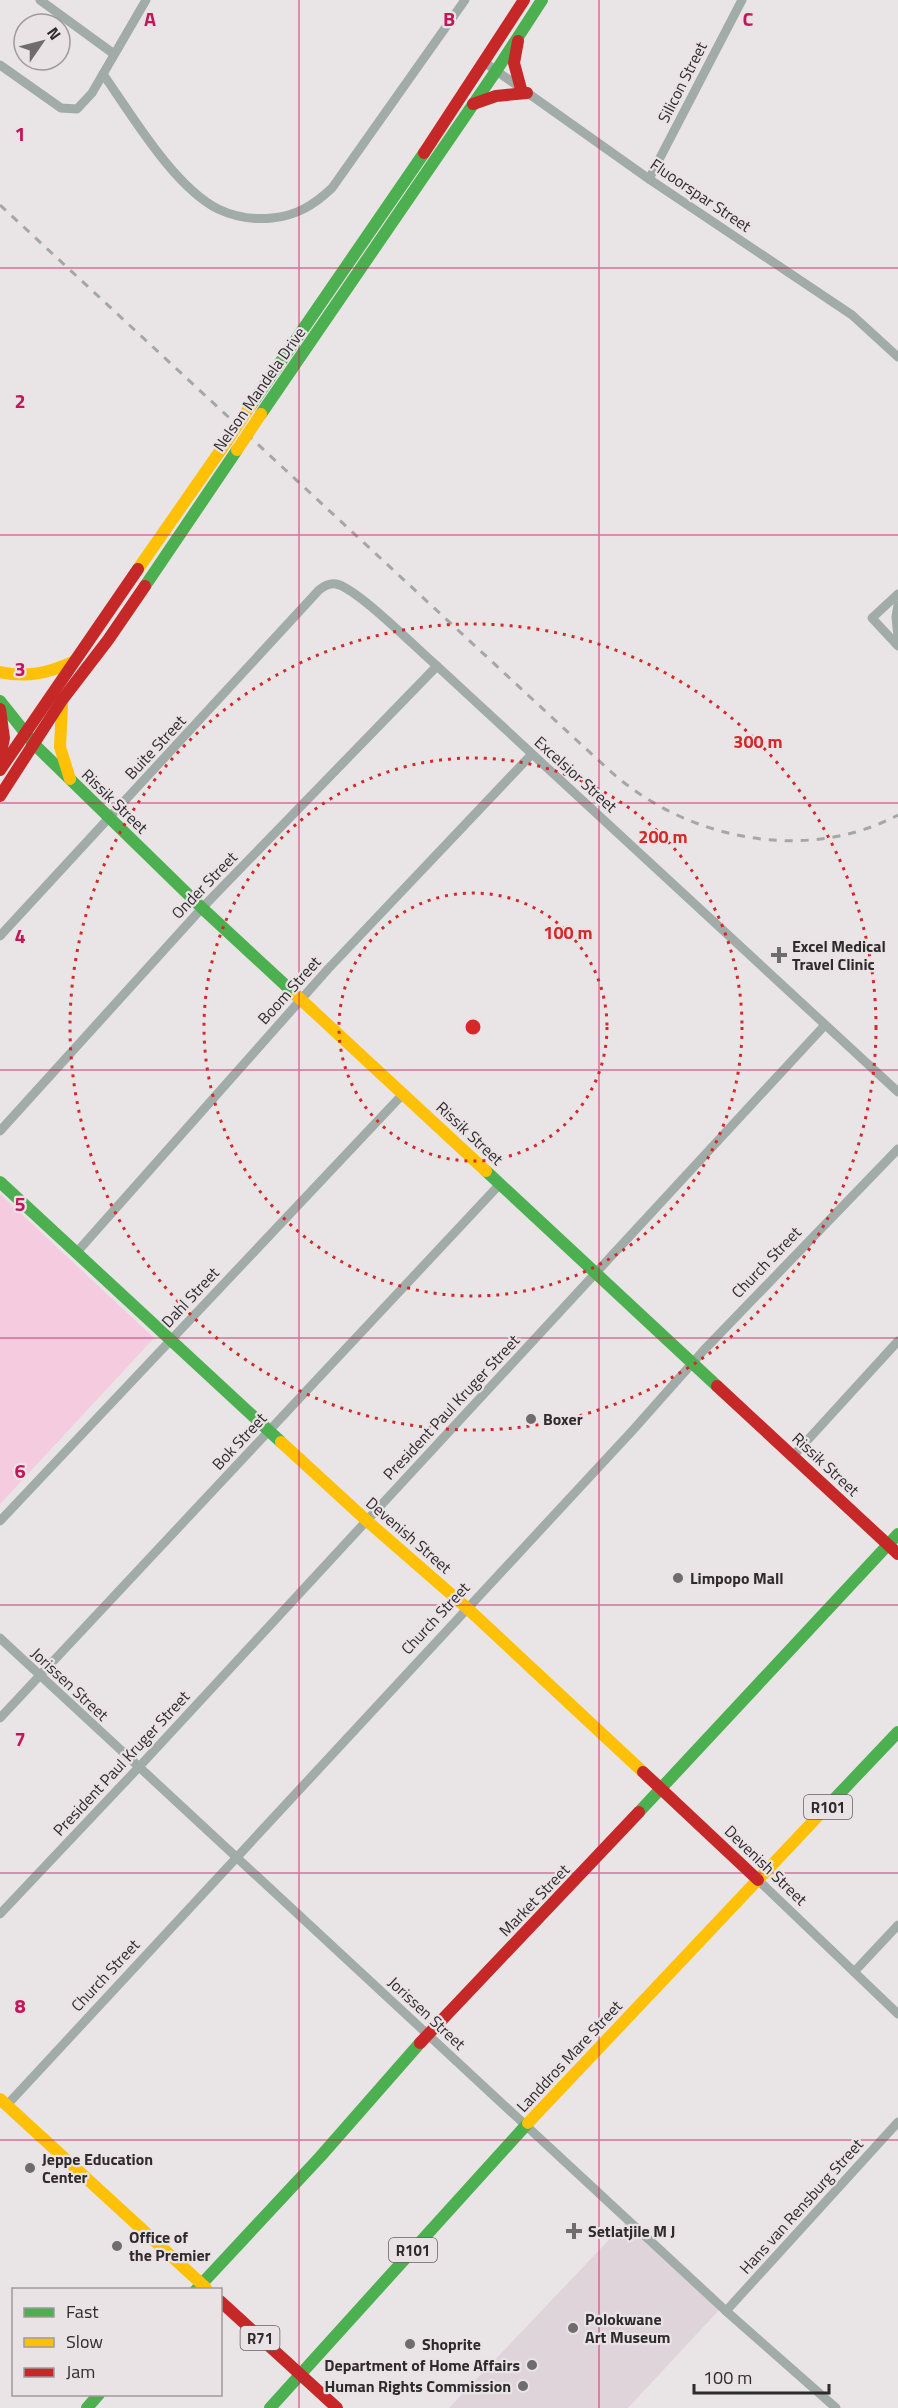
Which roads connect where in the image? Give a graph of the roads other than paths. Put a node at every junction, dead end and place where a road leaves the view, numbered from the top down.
1 (39, 0) edge
2 (146, 0) edge
3 (465, 0) edge
4 (524, 0) edge
5 (542, 0) edge
6 (742, 0) edge
7 (519, 34) junction
8 (114, 54) junction
9 (484, 62) junction
10 (0, 65) edge
11 (496, 71) junction
12 (103, 74) junction
13 (524, 91) junction
14 (472, 104) junction
15 (649, 179) junction
16 (898, 357) edge
17 (334, 584) joint
18 (898, 594) edge
19 (898, 606) edge
20 (898, 637) edge
21 (898, 646) edge
22 (74, 661) junction
23 (437, 666) junction
24 (0, 672) edge
25 (62, 700) junction
26 (0, 701) edge
27 (0, 709) edge
28 (24, 732) junction
29 (35, 745) junction
30 (531, 755) junction
31 (0, 758) edge
32 (0, 770) edge
33 (71, 782) junction
34 (0, 796) edge
35 (109, 819) junction
36 (202, 908) junction
37 (0, 936) edge
38 (302, 999) junction
39 (825, 1026) junction
40 (898, 1092) edge
41 (403, 1094) junction
42 (0, 1131) edge
43 (898, 1149) edge
44 (0, 1182) edge
45 (500, 1184) junction
46 (77, 1252) junction
47 (594, 1273) junction
48 (170, 1340) junction
49 (898, 1341) edge
50 (693, 1364) junction
51 (270, 1430) junction
52 (794, 1455) junction
53 (366, 1520) junction
54 (0, 1521) edge
55 (898, 1534) edge
56 (893, 1549) edge
57 (467, 1608) junction
58 (0, 1638) edge
59 (39, 1676) junction
60 (0, 1718) edge
61 (898, 1732) edge
62 (138, 1768) junction
63 (661, 1789) junction
64 (237, 1857) junction
65 (758, 1880) junction
66 (0, 1914) edge
67 (898, 1925) edge
68 (854, 1972) junction
69 (898, 2014) edge
70 (429, 2034) junction
71 (2, 2106) edge
72 (898, 2122) edge
73 (527, 2125) junction
74 (201, 2288) edge
75 (222, 2303) edge
76 (726, 2312) junction
77 (299, 2374) junction
78 (97, 2396) edge
79 (87, 2408) edge
80 (270, 2408) edge
81 (337, 2408) edge
82 (836, 2408) edge

1 - 8 street
2 - 8 street
3 - 12 street
4 - 9 main road, Nelson Mandela Drive
5 - 7 main road, Nelson Mandela Drive
6 - 15 street, Silicon Street
7 - 11 main road, Nelson Mandela Drive
7 - 13 main road
8 - 12 street
9 - 11 street, Fluoorspar Street
9 - 22 main road, Nelson Mandela Drive, bridge
10 - 12 street
11 - 13 street, Fluoorspar Street
11 - 14 main road, Nelson Mandela Drive
13 - 14 main road
13 - 15 street, Fluoorspar Street
14 - 25 main road, Nelson Mandela Drive, bridge
15 - 16 street, Fluoorspar Street
17 - 23 street, Excelsior Street
17 - 35 street, Buite Street
18 - 21 street
19 - 20 street
22 - 24 main road
22 - 28 main road, Nelson Mandela Drive
23 - 30 street, Excelsior Street
23 - 36 street, Onder Street
25 - 29 main road, Nelson Mandela Drive
25 - 33 main road
26 - 28 main road, Rissik Street
27 - 31 main road
28 - 29 main road, Rissik Street
28 - 32 main road, Nelson Mandela Drive
29 - 33 main road, Rissik Street
29 - 34 main road, Nelson Mandela Drive
30 - 38 street, Boom Street
30 - 39 street, Excelsior Street
33 - 35 main road, Rissik Street
35 - 36 main road, Rissik Street
35 - 37 street, Buite Street
36 - 38 main road, Rissik Street
36 - 42 street, Onder Street
38 - 41 main road, Rissik Street
38 - 46 street, Boom Street
39 - 40 street, Excelsior Street
39 - 47 street, President Paul Kruger Street
41 - 45 main road, Rissik Street
41 - 48 street, Dahl Street
43 - 50 street, Church Street
44 - 46 main road, Devenish Street
45 - 47 main road, Rissik Street
45 - 51 street, Bok Street
46 - 48 main road, Devenish Street
47 - 50 main road, Rissik Street
47 - 53 street, President Paul Kruger Street
48 - 51 main road, Devenish Street
48 - 54 street, Dahl Street
49 - 52 street
50 - 52 main road, Rissik Street
50 - 57 street, Church Street
51 - 53 main road, Devenish Street
51 - 59 street, Bok Street
52 - 56 main road, Rissik Street
53 - 57 main road, Devenish Street
53 - 62 street, President Paul Kruger Street
55 - 56 main road, Market Street
56 - 63 main road, Market Street
57 - 63 main road, Devenish Street
57 - 64 street, Church Street
58 - 59 street, Jorissen Street
59 - 60 street, Bok Street
59 - 62 street, Jorissen Street
61 - 65 main road, Landdros Mare Street / R101
62 - 64 street, Jorissen Street
62 - 66 street, President Paul Kruger Street
63 - 65 main road, Devenish Street
63 - 70 main road, Market Street
64 - 70 street, Jorissen Street
64 - 71 street, Church Street
65 - 68 street, Devenish Street
65 - 73 main road, Landdros Mare Street / R101
67 - 68 street
68 - 69 street, Devenish Street
70 - 73 street, Jorissen Street
70 - 74 main road, Market Street
71 - 74 main road
72 - 76 street, Hans van Rensburg Street
73 - 76 street, Jorissen Street
73 - 77 main road, Landdros Mare Street / R101
75 - 77 main road, R71
76 - 82 street, Jorissen Street
77 - 80 main road, Landdros Mare Street / R101
77 - 81 main road, R71
78 - 79 main road

